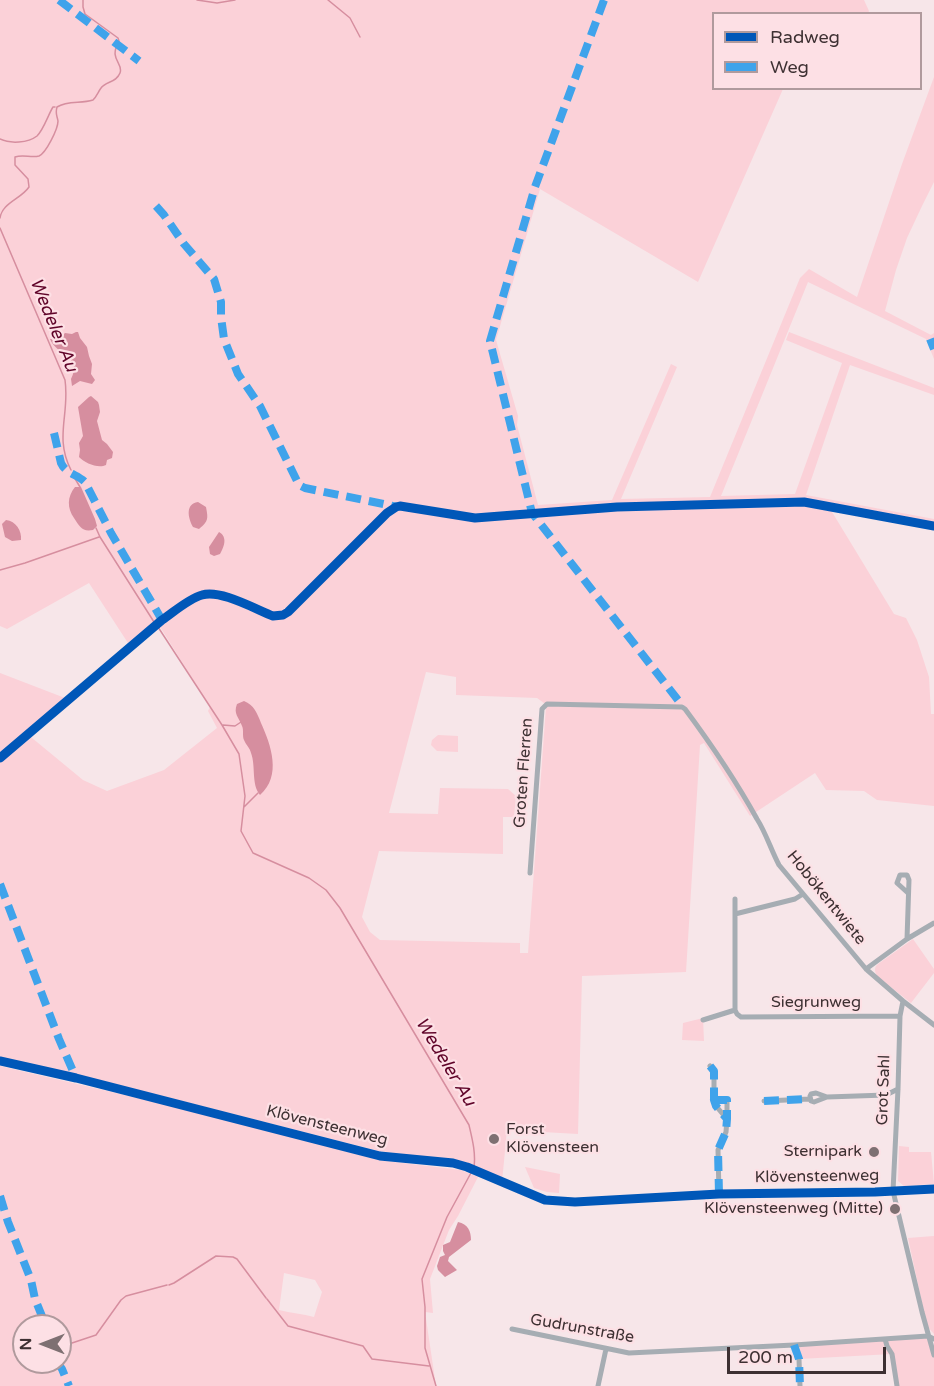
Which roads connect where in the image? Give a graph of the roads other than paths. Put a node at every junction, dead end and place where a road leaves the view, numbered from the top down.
1 (681, 707) joint
2 (530, 873) dead end
3 (908, 893) dead end
4 (802, 894) junction
5 (735, 899) dead end
6 (735, 914) junction
7 (934, 923) edge
8 (907, 939) junction
9 (866, 969) junction
10 (903, 1001) junction
11 (735, 1010) junction
12 (900, 1016) junction
13 (703, 1020) dead end
14 (934, 1025) edge
15 (0, 1061) edge
16 (710, 1066) dead end
17 (898, 1089) junction
18 (886, 1095) junction
19 (714, 1100) junction
20 (764, 1101) dead end
21 (897, 1102) junction
22 (727, 1119) junction
23 (934, 1189) edge
24 (893, 1191) junction
25 (718, 1194) junction
26 (512, 1329) dead end
27 (931, 1337) edge
28 (885, 1339) junction
29 (794, 1345) junction
30 (606, 1349) junction
31 (934, 1355) edge
32 (598, 1386) edge
33 (800, 1386) edge
34 (897, 1386) edge

1 - 2 street, Groten Flerren
1 - 4 street, Hobökentwiete
3 - 8 street
4 - 6 street
4 - 9 street, Hobökentwiete
5 - 6 street
6 - 11 street
7 - 8 street
8 - 9 street
9 - 10 street, Hobökentwiete
10 - 12 street, Grot Sahl
10 - 14 street, Hobökentwiete
11 - 12 street, Siegrunweg
11 - 13 street
12 - 17 street, Grot Sahl
15 - 25 street, Klövensteenweg
16 - 19 street
17 - 18 street
17 - 21 street, Grot Sahl
18 - 20 street
18 - 21 street
19 - 22 street
19 - 22 street
21 - 24 street, Grot Sahl
22 - 25 street
23 - 24 street, Klövensteenweg
24 - 25 street, Klövensteenweg
24 - 27 street, Grot Sahl
26 - 30 street, Gudrunstraße
27 - 28 street, Gudrunstraße
27 - 31 street, Grot Sahl
28 - 29 street, Gudrunstraße
28 - 34 street
29 - 30 street, Gudrunstraße
29 - 33 street
30 - 32 street

